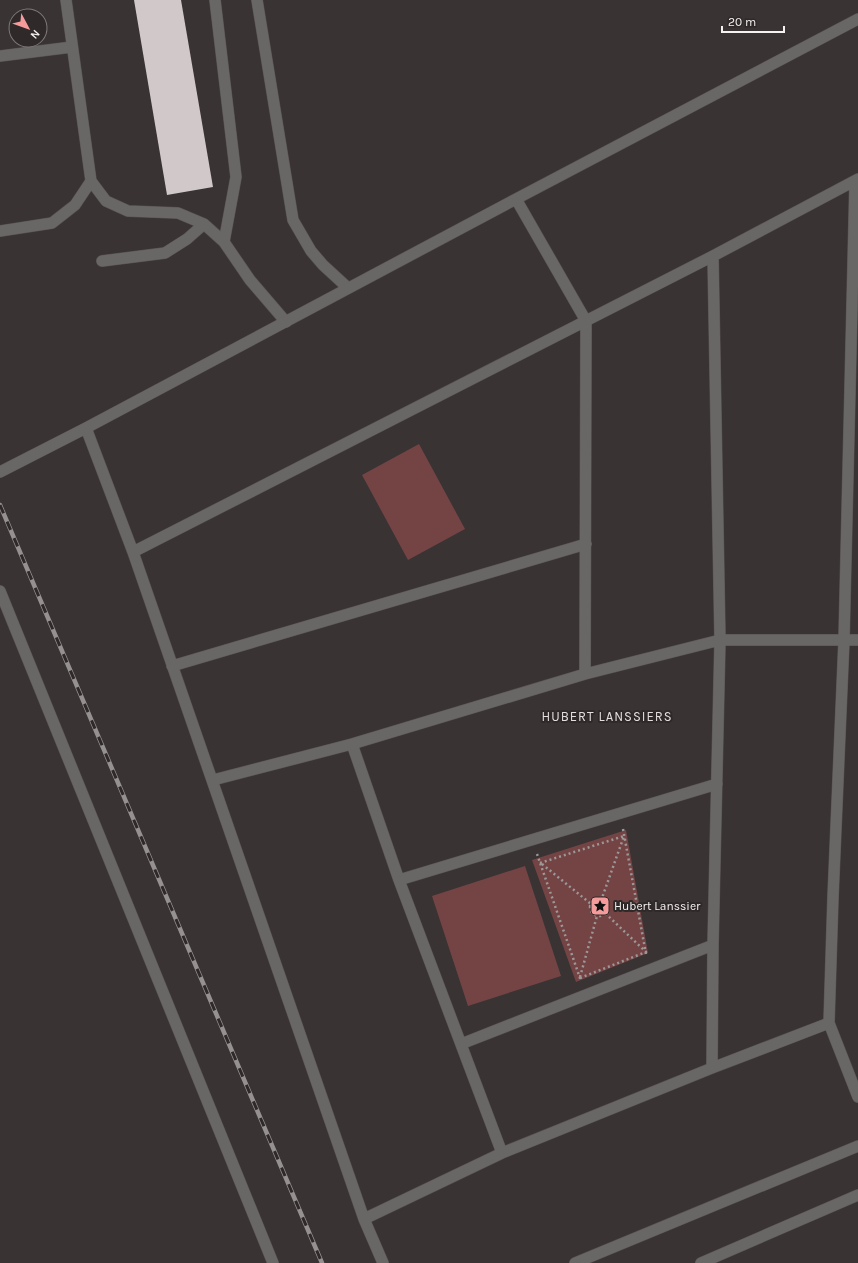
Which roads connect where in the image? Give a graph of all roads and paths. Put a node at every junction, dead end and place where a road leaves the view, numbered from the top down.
1 (66, 0) edge
2 (215, 0) edge
3 (257, 0) edge
4 (858, 19) edge
5 (72, 47) junction
6 (0, 56) edge
7 (856, 180) edge
8 (91, 182) junction
9 (516, 199) junction
10 (204, 224) junction
11 (0, 231) edge
12 (224, 242) junction
13 (713, 256) junction
14 (102, 261) dead end
15 (348, 288) junction
16 (586, 321) junction
17 (286, 322) junction
18 (86, 428) junction
19 (1, 469) edge
20 (586, 544) junction
21 (133, 552) junction
22 (0, 591) edge
23 (720, 640) junction
24 (844, 640) junction
25 (858, 640) edge
26 (172, 666) junction
27 (585, 674) junction
28 (352, 744) junction
29 (213, 780) junction
30 (717, 784) junction
31 (620, 813) junction
32 (624, 836) junction
33 (532, 840) junction
34 (540, 863) junction
35 (399, 880) junction
36 (602, 898) junction
37 (591, 904) junction
38 (606, 914) junction
39 (597, 916) junction
40 (713, 945) junction
41 (646, 952) junction
42 (649, 970) junction
43 (580, 978) junction
44 (586, 995) junction
45 (829, 1023) junction
46 (460, 1044) junction
47 (712, 1068) junction
48 (858, 1097) edge
49 (858, 1146) edge
50 (502, 1153) junction
51 (858, 1195) edge
52 (364, 1219) junction
53 (273, 1263) edge
54 (383, 1263) edge
55 (575, 1263) edge
56 (701, 1263) edge

1 - 5 street
2 - 12 street
3 - 15 street
4 - 9 street
5 - 6 street
5 - 8 street
7 - 13 street
7 - 24 street
8 - 10 street
8 - 11 street
9 - 15 street
9 - 16 street
10 - 12 street
10 - 14 street
12 - 17 street
13 - 16 street
13 - 23 street
15 - 17 street
16 - 20 street
16 - 21 street
17 - 18 street
18 - 19 street
18 - 21 street
20 - 26 street
20 - 27 street
21 - 26 street
22 - 53 street
23 - 24 street
23 - 27 street
23 - 30 street
24 - 25 street
24 - 45 street
26 - 29 street
27 - 28 street
28 - 29 street
28 - 35 street
29 - 52 street
30 - 31 street
30 - 40 street
31 - 32 path
31 - 33 street
32 - 34 path
32 - 36 path
32 - 41 path
33 - 34 path
33 - 35 street
34 - 37 path
34 - 43 path
35 - 46 street
36 - 37 path
36 - 38 path
37 - 39 path
38 - 39 path
38 - 41 path
39 - 43 path
40 - 42 street
40 - 47 street
41 - 42 path
41 - 43 path
42 - 44 street
43 - 44 path
44 - 46 street
45 - 47 street
45 - 48 street
46 - 50 street
47 - 50 street
49 - 55 street
50 - 52 street
51 - 56 street
52 - 54 street

